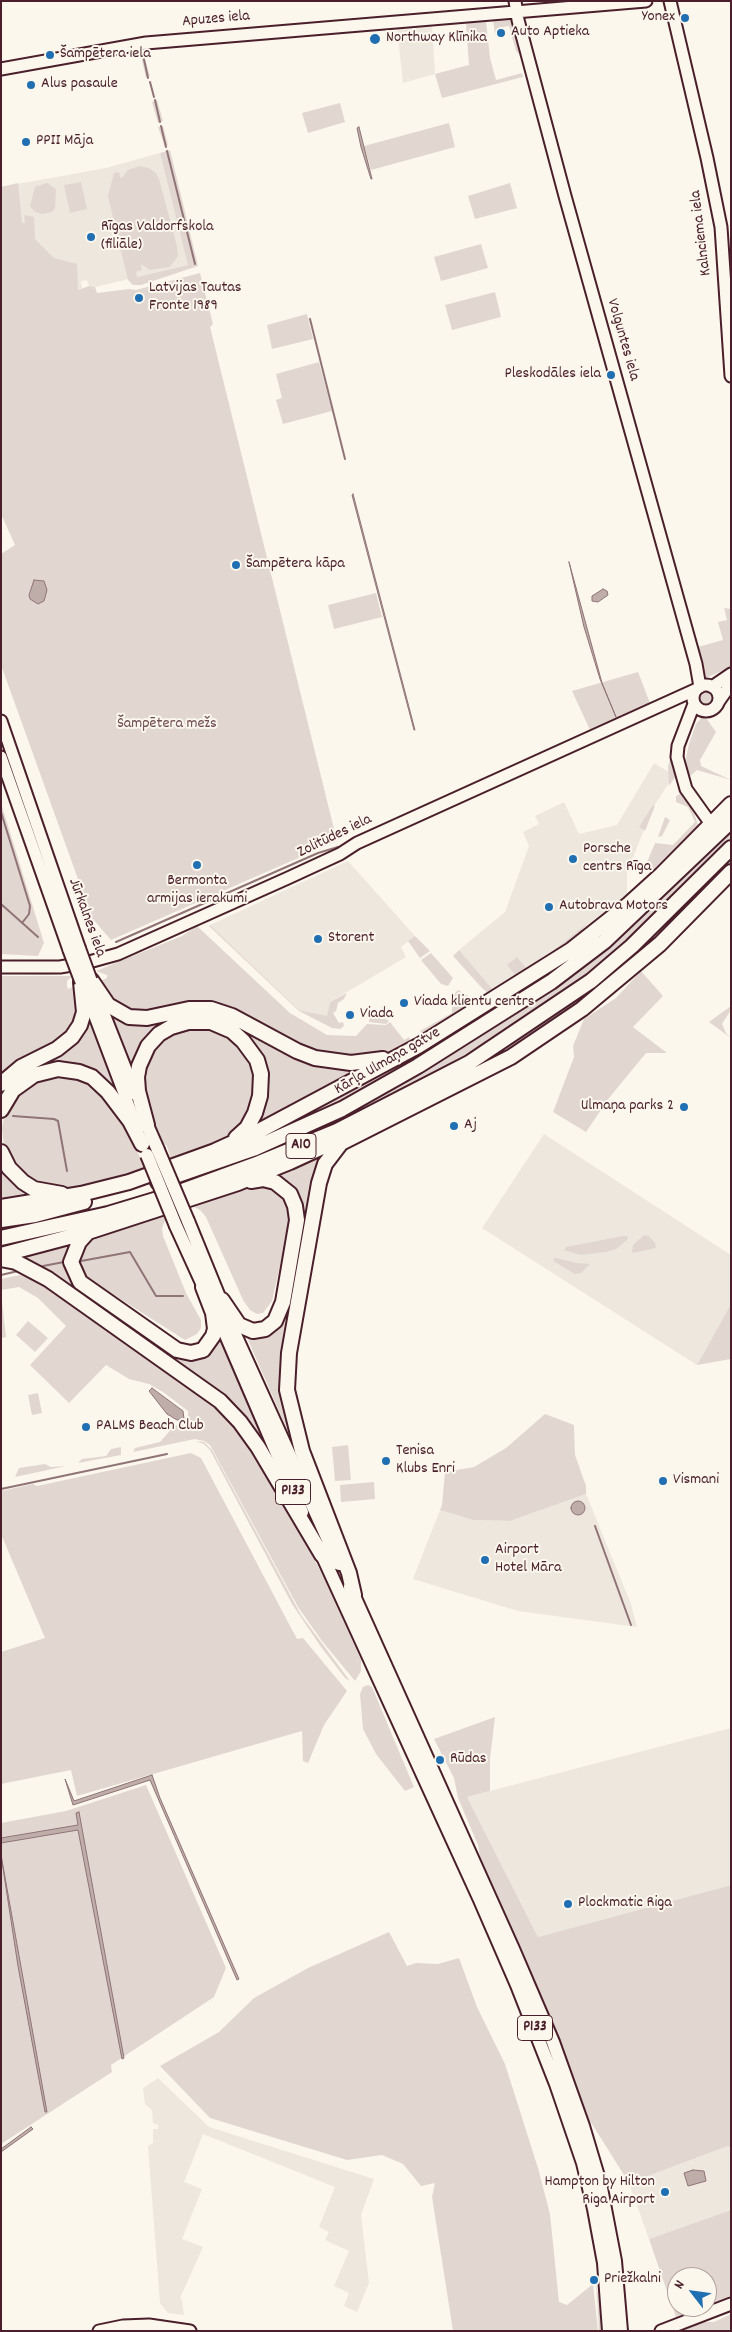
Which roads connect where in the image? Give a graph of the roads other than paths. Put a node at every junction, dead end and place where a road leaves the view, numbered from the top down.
1 (646, 1) edge
2 (670, 1) edge
3 (516, 6) edge
4 (1, 69) edge
5 (731, 376) edge
6 (731, 674) edge
7 (731, 684) edge
8 (712, 687) junction
9 (698, 688) junction
10 (674, 700) junction
11 (719, 701) junction
12 (696, 705) junction
13 (1, 721) edge
14 (1, 757) edge
15 (731, 804) edge
16 (731, 821) edge
17 (711, 824) junction
18 (731, 848) edge
19 (731, 872) edge
20 (74, 949) junction
21 (1, 967) edge
22 (86, 981) junction
23 (574, 993) junction
24 (513, 1006) junction
25 (443, 1032) junction
26 (407, 1051) junction
27 (470, 1076) junction
28 (1, 1084) edge
29 (1, 1110) edge
30 (147, 1124) junction
31 (366, 1128) junction
32 (149, 1150) junction
33 (215, 1151) junction
34 (1, 1152) edge
35 (238, 1183) junction
36 (80, 1194) junction
37 (1, 1207) edge
38 (1, 1220) edge
39 (182, 1224) junction
40 (88, 1232) junction
41 (1, 1238) edge
42 (1, 1255) edge
43 (1, 1259) edge
44 (202, 1286) junction
45 (222, 1300) junction
46 (322, 1555) junction
47 (354, 1595) junction
48 (731, 2304) edge
49 (99, 2331) edge
50 (190, 2331) edge
51 (609, 2331) edge
52 (621, 2331) edge
53 (661, 2331) edge

1 - 3 street, Apuzes iela
2 - 5 street, Kalnciema iela
3 - 4 street, Apuzes iela
3 - 9 street, Volguntes iela
6 - 8 street
7 - 11 street
8 - 9 street
8 - 11 street
9 - 10 street, Zolitūdes iela
9 - 12 street
10 - 12 street, Zolitūdes iela
10 - 21 street, Zolitūdes iela
11 - 12 street
12 - 17 street
13 - 20 street, Jūrkalnes iela
14 - 20 street, Jūrkalnes iela
15 - 17 highway
16 - 24 highway, Kārļa Ulmaņa gatve / A10
17 - 25 highway
18 - 23 highway, A10
19 - 27 highway
20 - 22 street, Jūrkalnes iela, bridge
22 - 26 highway
22 - 28 highway
22 - 30 street, Jūrkalnes iela
22 - 32 street, Jūrkalnes iela
23 - 27 highway
23 - 41 highway, A10
24 - 25 highway
24 - 38 highway, Kārļa Ulmaņa gatve / A10
25 - 26 highway
26 - 33 highway
27 - 31 highway
29 - 32 highway
30 - 32 main road, P133
30 - 33 highway
31 - 35 highway
31 - 47 highway
32 - 39 main road, P133, bridge
33 - 36 highway
34 - 36 highway
35 - 40 highway
35 - 45 highway
36 - 37 highway
39 - 44 main road, P133
39 - 45 main road, P133
40 - 42 highway
40 - 44 highway
43 - 46 highway
44 - 46 main road, P133
45 - 47 main road, P133
46 - 51 main road, P133
47 - 52 main road, P133
48 - 53 street
49 - 50 street

